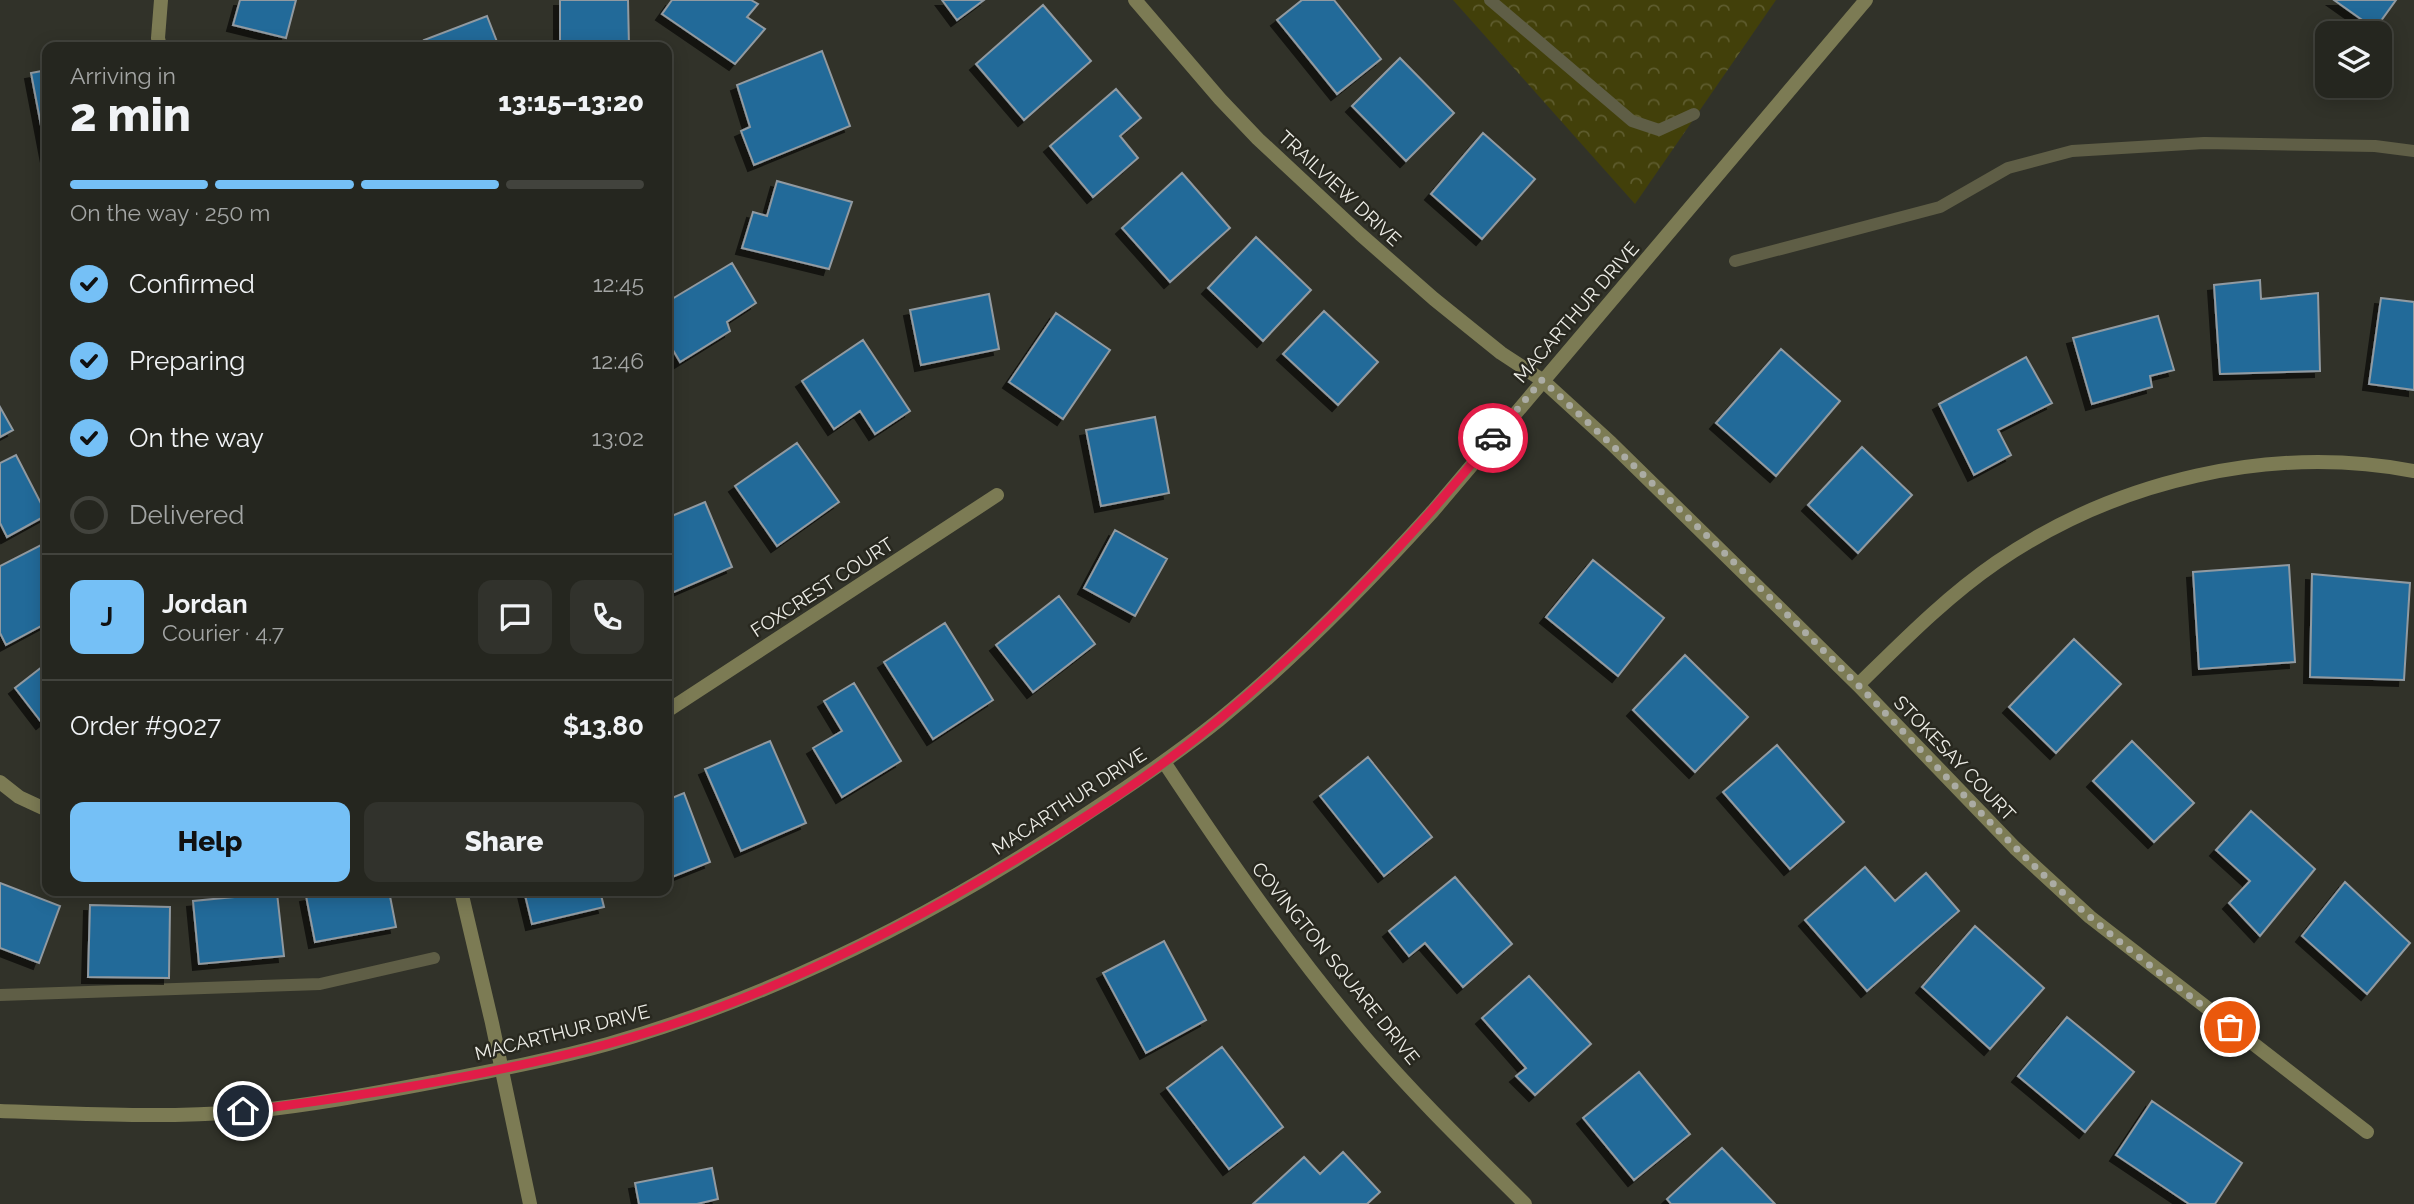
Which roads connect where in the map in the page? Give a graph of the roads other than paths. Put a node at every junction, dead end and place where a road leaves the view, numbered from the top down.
1 (161, 0) edge
2 (1135, 0) edge
3 (1866, 0) edge
4 (159, 42) edge
5 (1542, 380) junction
6 (2414, 471) edge
7 (998, 495) dead end
8 (1858, 685) junction
9 (672, 708) edge
10 (1164, 762) junction
11 (0, 782) edge
12 (42, 808) edge
13 (462, 896) edge
14 (502, 1069) junction
15 (0, 1111) edge
16 (2367, 1132) dead end
17 (530, 1204) edge
18 (1525, 1204) edge

1 - 4 street
2 - 5 street, TRAILVIEW DRIVE
3 - 5 street, MACARTHUR DRIVE
5 - 8 street, STOKESAY COURT
5 - 10 street, MACARTHUR DRIVE
6 - 8 street
7 - 9 street, FOXCREST COURT
8 - 16 street, STOKESAY COURT
10 - 14 street, MACARTHUR DRIVE
10 - 18 street, COVINGTON SQUARE DRIVE
11 - 12 street
13 - 14 street
14 - 15 street, MACARTHUR DRIVE
14 - 17 street

